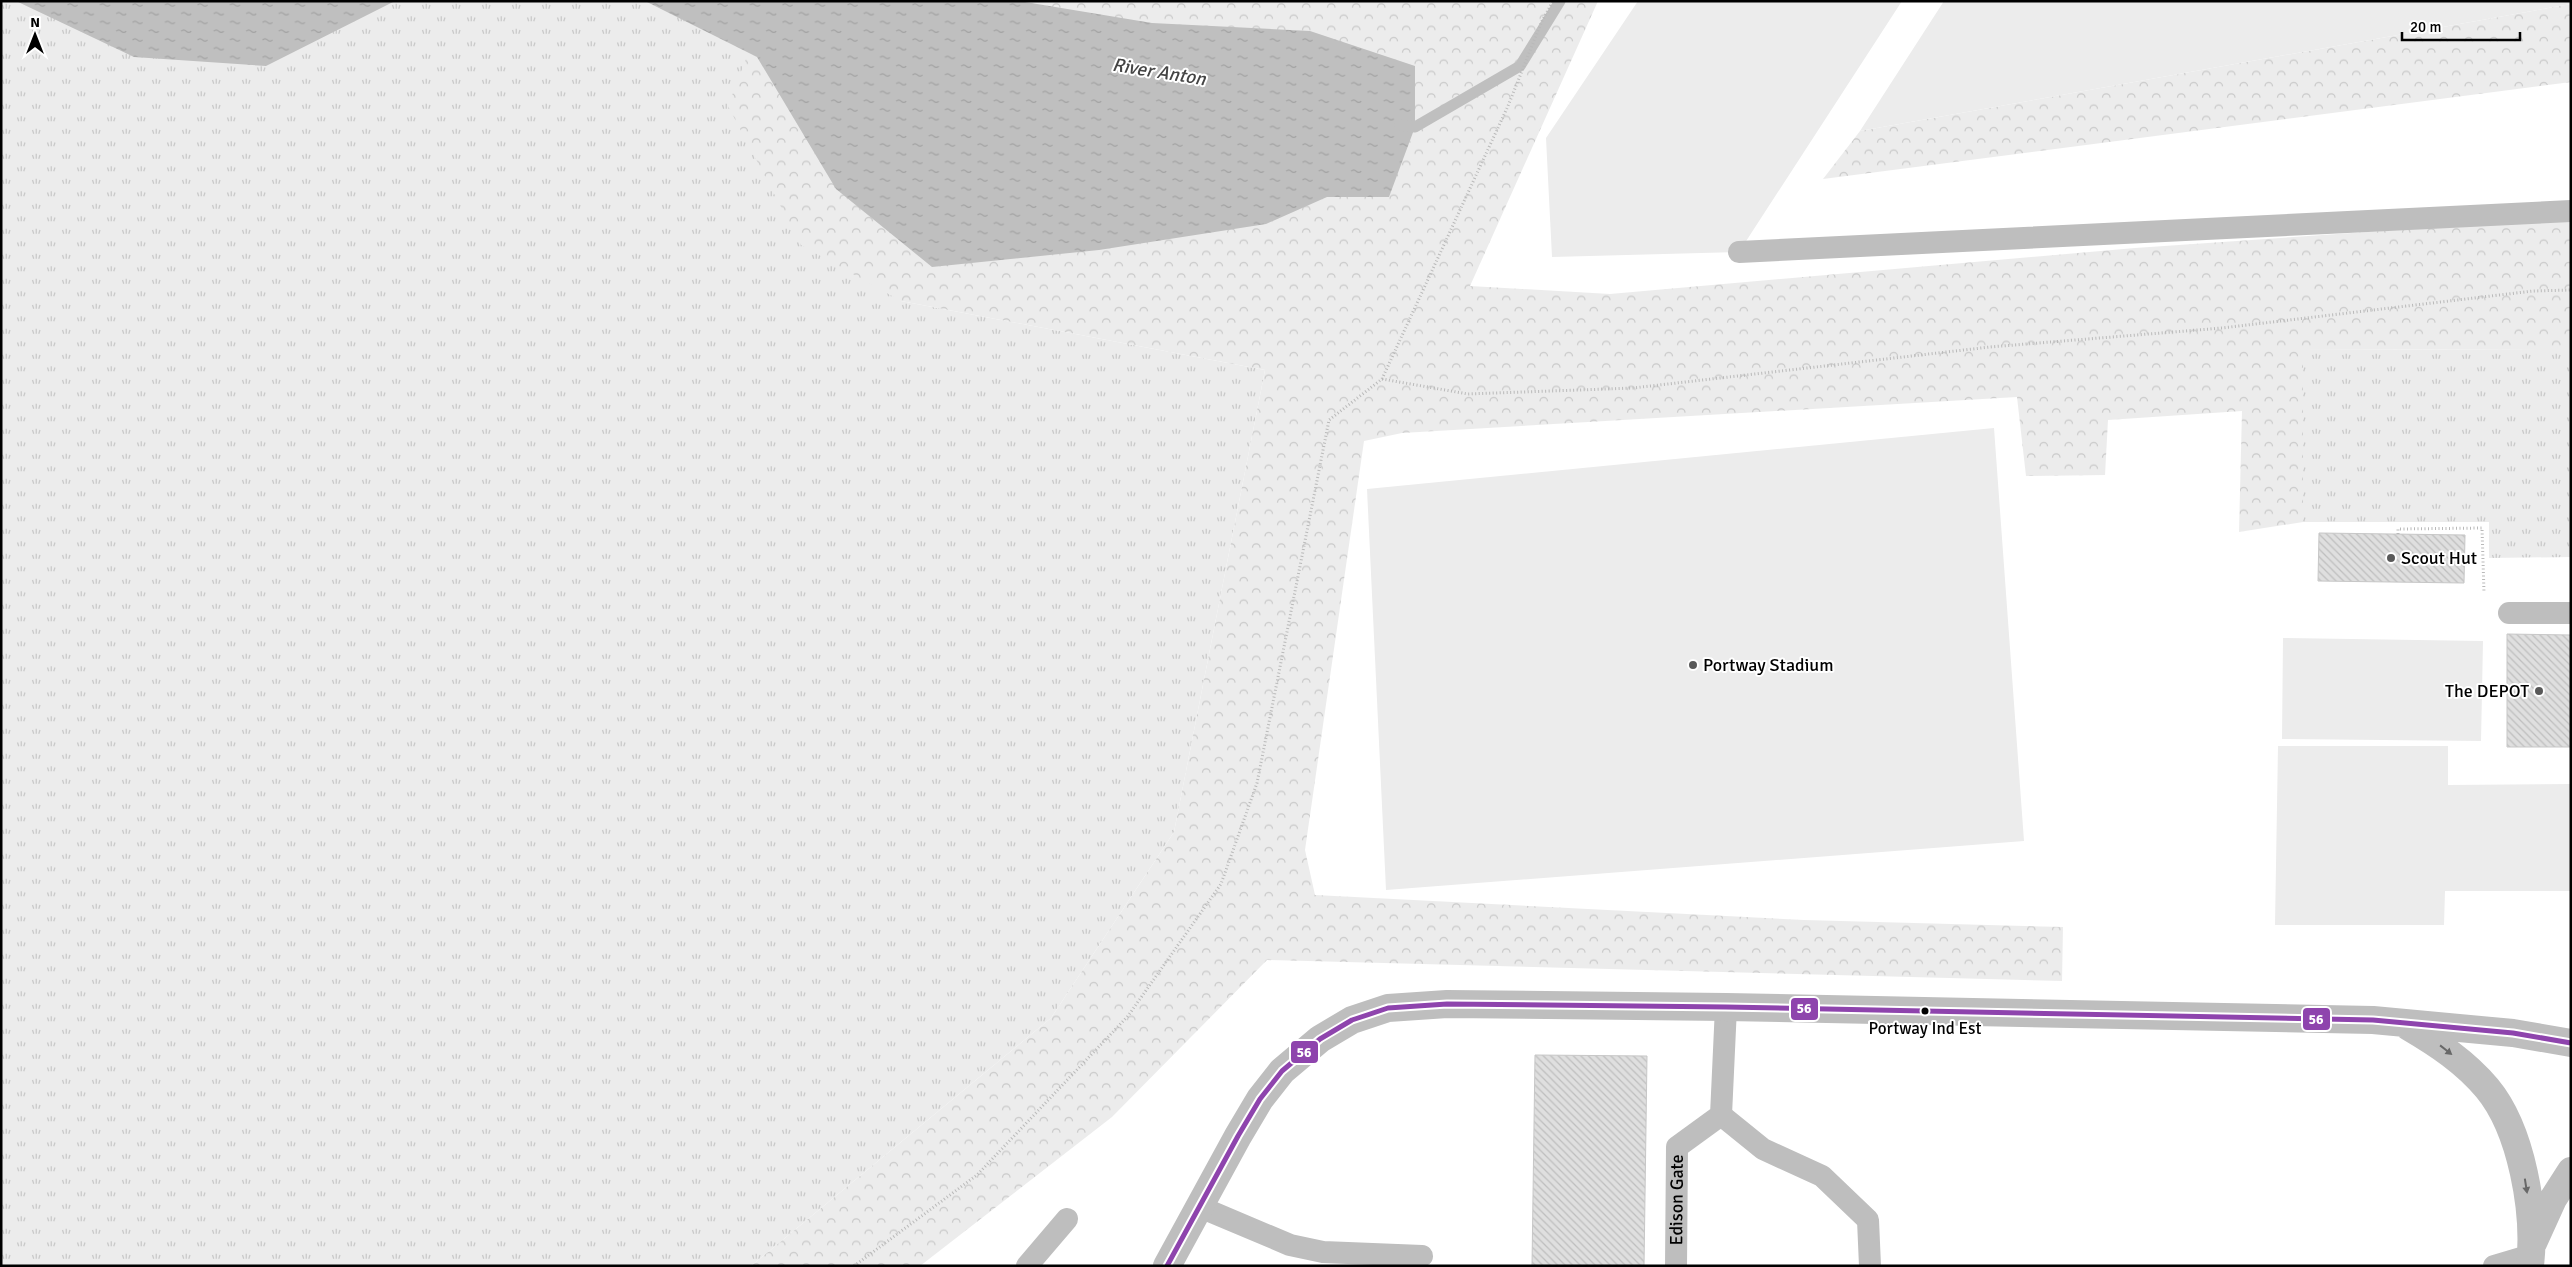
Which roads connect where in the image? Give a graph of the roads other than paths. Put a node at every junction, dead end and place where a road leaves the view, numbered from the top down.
1 (2571, 211) edge
2 (1739, 252) dead end
3 (2509, 613) road end
4 (2571, 613) edge
5 (1726, 1007) junction
6 (2405, 1024) junction
7 (2571, 1043) edge
8 (1722, 1115) junction
9 (2571, 1171) edge
10 (1200, 1207) junction
11 (1066, 1219) dead end
12 (2531, 1255) edge
13 (1422, 1256) dead end
14 (1027, 1266) edge
15 (1167, 1266) edge
16 (1676, 1266) edge
17 (1870, 1266) edge
18 (2494, 1266) edge

1 - 2 lane
3 - 4 lane
5 - 6 street
5 - 8 lane
5 - 10 street
6 - 7 street
6 -> 12 street
8 - 16 lane, Edison Gate
8 - 17 lane
9 - 12 street
10 - 13 lane
10 - 15 street
11 - 14 lane
12 - 18 lane

